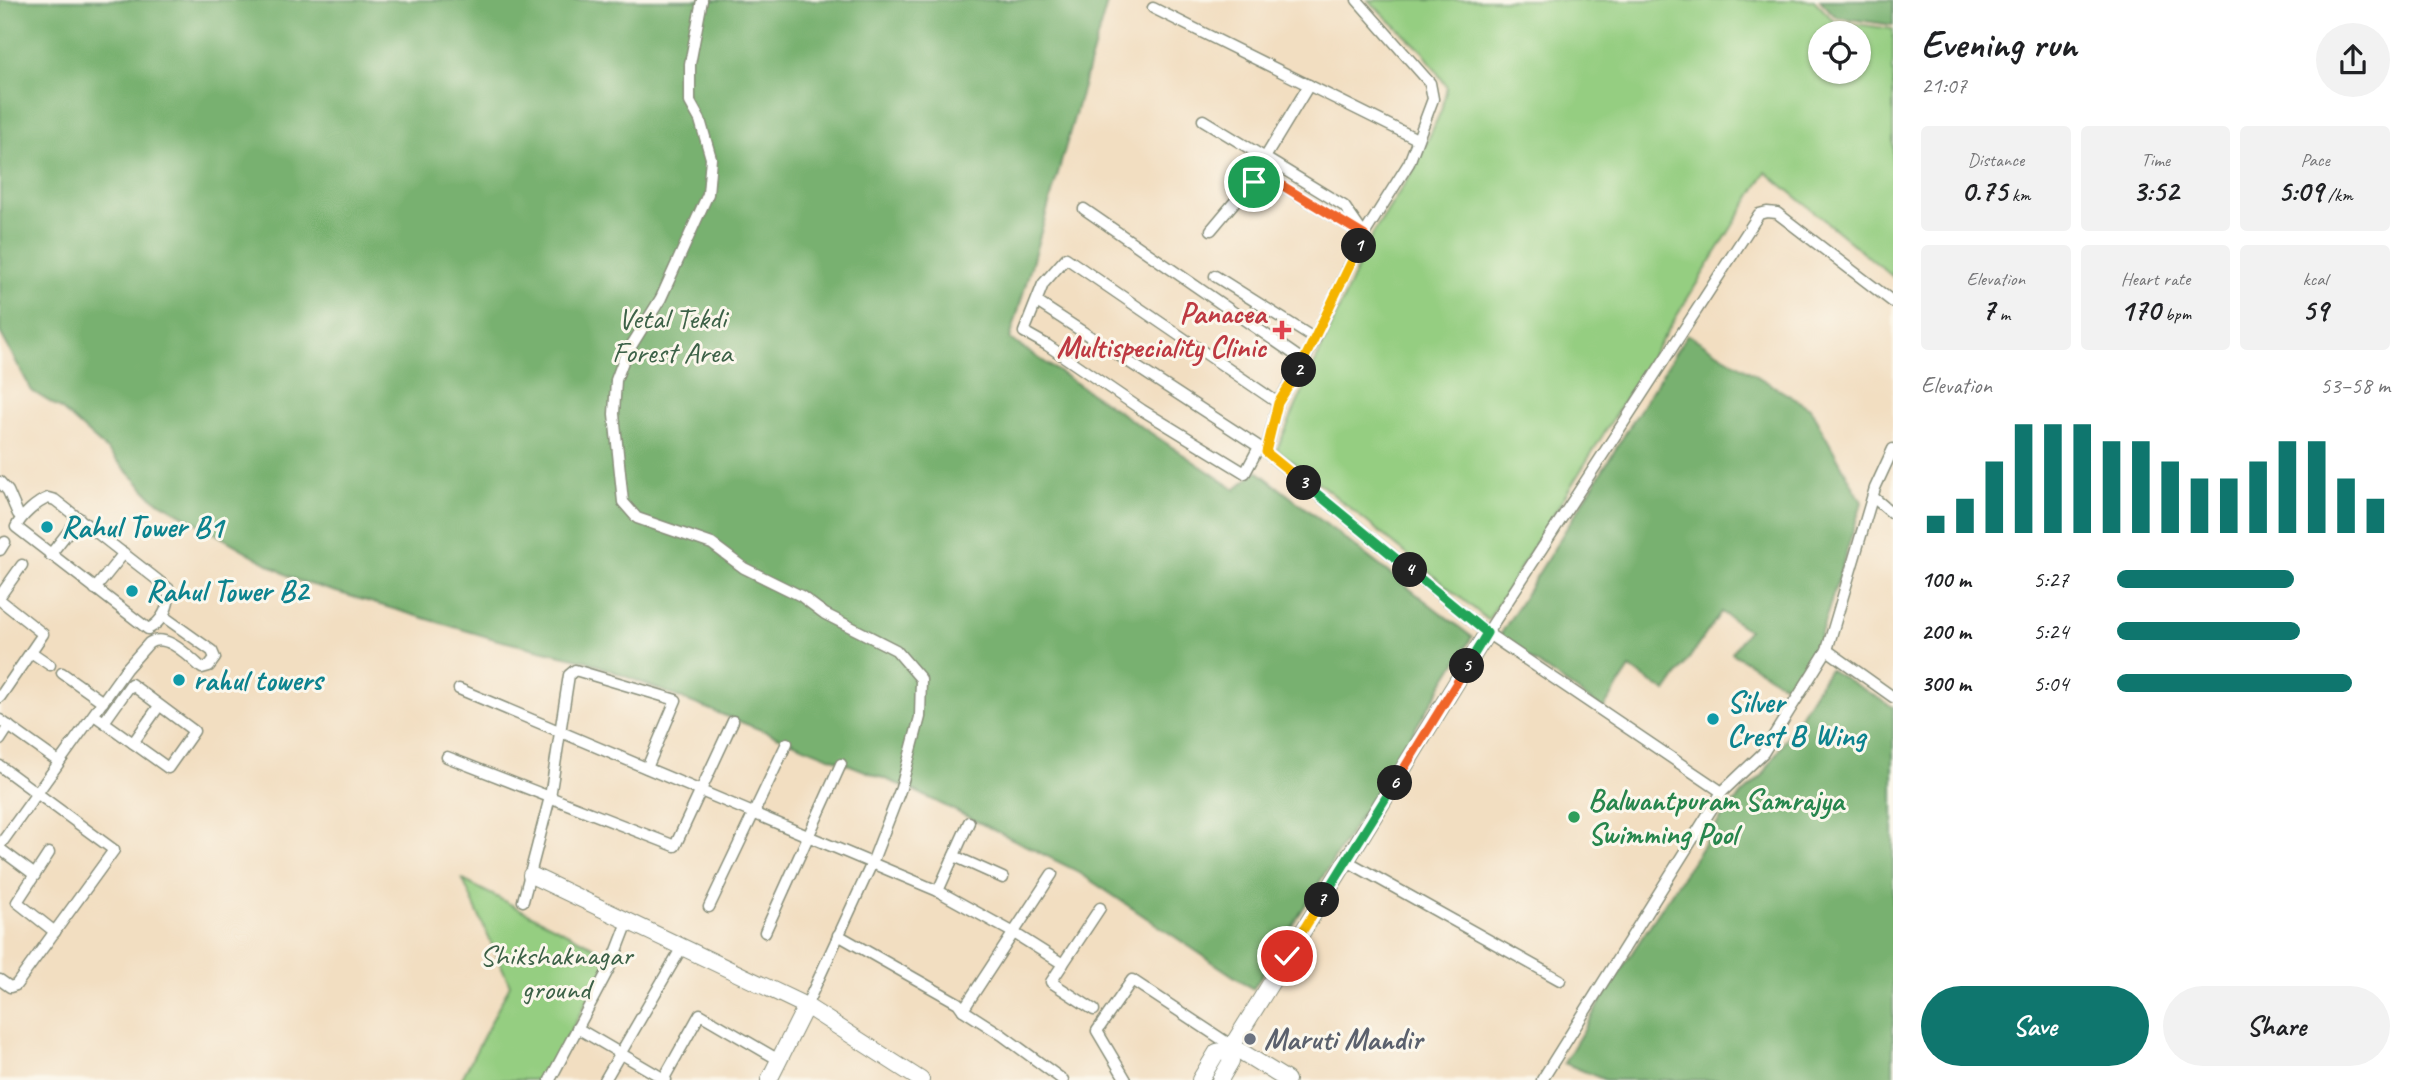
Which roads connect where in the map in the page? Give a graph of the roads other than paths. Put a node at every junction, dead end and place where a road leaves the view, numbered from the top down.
1 (702, 0) edge
2 (1357, 0) edge
3 (1153, 8) dead end
4 (1309, 85) junction
5 (1203, 120) dead end
6 (1417, 139) junction
7 (1266, 156) junction
8 (1084, 209) dead end
9 (1211, 230) dead end
10 (1364, 235) junction
11 (1215, 276) dead end
12 (1037, 302) junction
13 (1893, 302) edge
14 (1315, 339) junction
15 (1304, 362) junction
16 (1278, 403) junction
17 (1893, 449) edge
18 (1263, 450) junction
19 (0, 482) edge
20 (1873, 497) junction
21 (18, 514) dead end
22 (1893, 514) edge
23 (79, 519) junction
24 (124, 553) junction
25 (50, 555) junction
26 (22, 565) dead end
27 (95, 589) junction
28 (0, 598) edge
29 (163, 616) junction
30 (1487, 633) junction
31 (1827, 650) junction
32 (31, 652) junction
33 (50, 665) dead end
34 (62, 673) dead end
35 (459, 689) dead end
36 (0, 697) edge
37 (1893, 698) edge
38 (103, 702) junction
39 (159, 706) junction
40 (94, 715) junction
41 (733, 721) dead end
42 (104, 722) junction
43 (5, 723) edge
44 (559, 730) junction
45 (0, 740) edge
46 (133, 743) junction
47 (787, 743) dead end
48 (447, 757) dead end
49 (59, 762) junction
50 (841, 764) dead end
51 (0, 766) edge
52 (647, 768) junction
53 (701, 791) junction
54 (1722, 792) junction
55 (36, 793) junction
56 (550, 797) junction
57 (755, 813) junction
58 (969, 822) dead end
59 (0, 824) edge
60 (10, 831) junction
61 (808, 836) junction
62 (0, 847) edge
63 (49, 853) dead end
64 (954, 856) junction
65 (1347, 861) junction
66 (872, 863) junction
67 (1052, 874) dead end
68 (35, 875) junction
69 (531, 875) junction
70 (1003, 878) dead end
71 (938, 891) junction
72 (523, 901) dead end
73 (709, 907) dead end
74 (1100, 908) dead end
75 (628, 922) junction
76 (55, 932) junction
77 (765, 932) dead end
78 (1014, 933) junction
79 (838, 935) junction
80 (682, 947) junction
81 (1063, 964) junction
82 (1560, 980) dead end
83 (4, 983) edge
84 (0, 997) edge
85 (806, 1006) junction
86 (963, 1010) junction
87 (1094, 1010) dead end
88 (578, 1028) junction
89 (1230, 1048) junction
90 (621, 1052) junction
91 (775, 1073) edge
92 (555, 1078) edge
93 (664, 1079) edge
94 (605, 1080) edge
95 (921, 1080) edge
96 (1063, 1080) edge
97 (1126, 1080) edge
98 (1200, 1080) edge
99 (1220, 1080) edge
100 (1287, 1080) edge
101 (1542, 1080) edge

1 - 66 street
2 - 6 street
3 - 4 street
4 - 6 street
4 - 7 street
5 - 7 street
6 - 10 street
7 - 10 street
8 - 15 street
9 - 10 street
10 - 14 street
11 - 14 street
12 - 16 street
12 - 18 street
12 - 18 street
13 - 30 street
14 - 15 street
15 - 16 street
16 - 18 street
17 - 20 street
18 - 30 street
19 - 21 street
20 - 22 street
20 - 31 street
23 - 24 street
23 - 25 street
23 - 25 street
24 - 27 street
24 - 29 street
25 - 27 street
26 - 28 street
27 - 29 street
28 - 32 street
29 - 38 street
30 - 54 street
30 - 65 street
31 - 37 street
31 - 54 street
32 - 33 street
32 - 36 street
34 - 38 street
35 - 44 street
38 - 40 street
39 - 42 street
39 - 46 street
39 - 46 street
40 - 42 street
40 - 49 street
41 - 53 street
42 - 46 street
43 - 45 street
43 - 49 street
44 - 52 street
44 - 52 street
44 - 56 street
47 - 57 street
48 - 56 street
49 - 55 street
50 - 61 street
51 - 55 street
52 - 53 street
53 - 56 street
53 - 57 street
54 - 101 street
55 - 60 street
55 - 76 street
56 - 69 street
57 - 61 street
57 - 73 street
58 - 64 street
59 - 60 street
60 - 62 street
61 - 66 street
61 - 77 street
62 - 68 street
63 - 68 street
64 - 70 street
64 - 71 street
65 - 82 street
65 - 89 street
66 - 71 street
66 - 79 street
67 - 78 street
68 - 76 street
69 - 72 street
69 - 75 street
71 - 78 street
74 - 81 street
75 - 80 street
75 - 88 street
76 - 83 street
78 - 81 street
78 - 86 street
79 - 85 street
79 - 86 street
80 - 85 street
80 - 90 street
81 - 87 street
83 - 84 street
85 - 91 street
85 - 95 street
86 - 96 street
88 - 90 street
88 - 92 street
89 - 97 street
89 - 98 street
89 - 99 street
89 - 100 street
90 - 93 street
90 - 94 street
91 - 93 street

